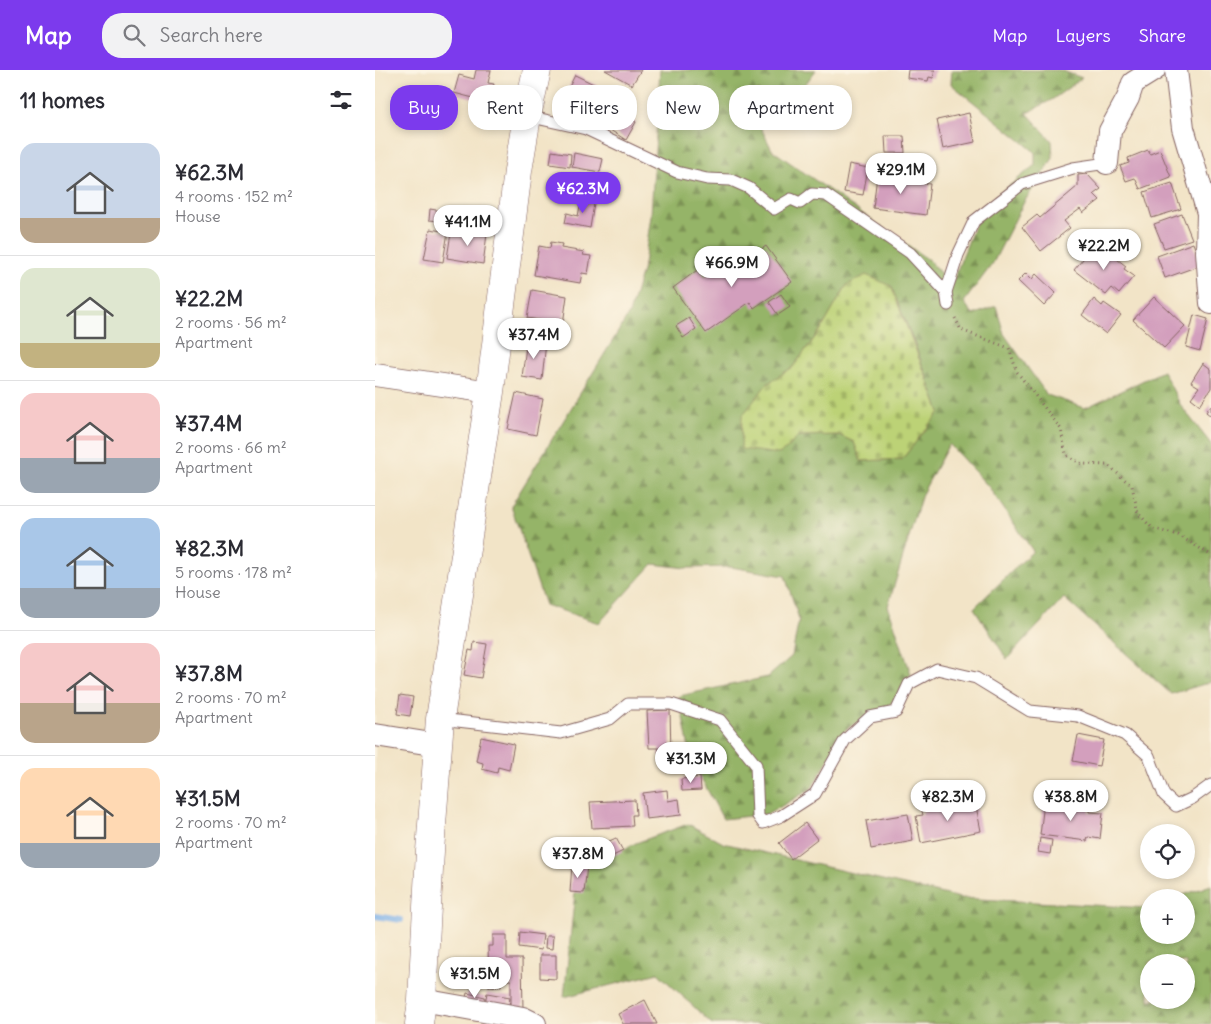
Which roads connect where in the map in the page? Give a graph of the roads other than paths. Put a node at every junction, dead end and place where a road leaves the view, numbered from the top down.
1 (1154, 70) edge
2 (1176, 70) edge
3 (542, 119) edge
4 (525, 130) edge
5 (1107, 163) joint
6 (946, 292) junction
7 (1211, 303) edge
8 (948, 305) road end
9 (375, 375) edge
10 (490, 392) junction
11 (439, 732) junction
12 (375, 735) edge
13 (1211, 786) edge
14 (420, 1012) edge
15 (535, 1024) edge

1 - 5 street
2 - 7 street
3 - 6 lane
4 - 10 street
5 - 6 lane
6 - 8 lane
9 - 10 street
10 - 11 street
11 - 12 street
11 - 13 lane
11 - 14 street
14 - 15 street

